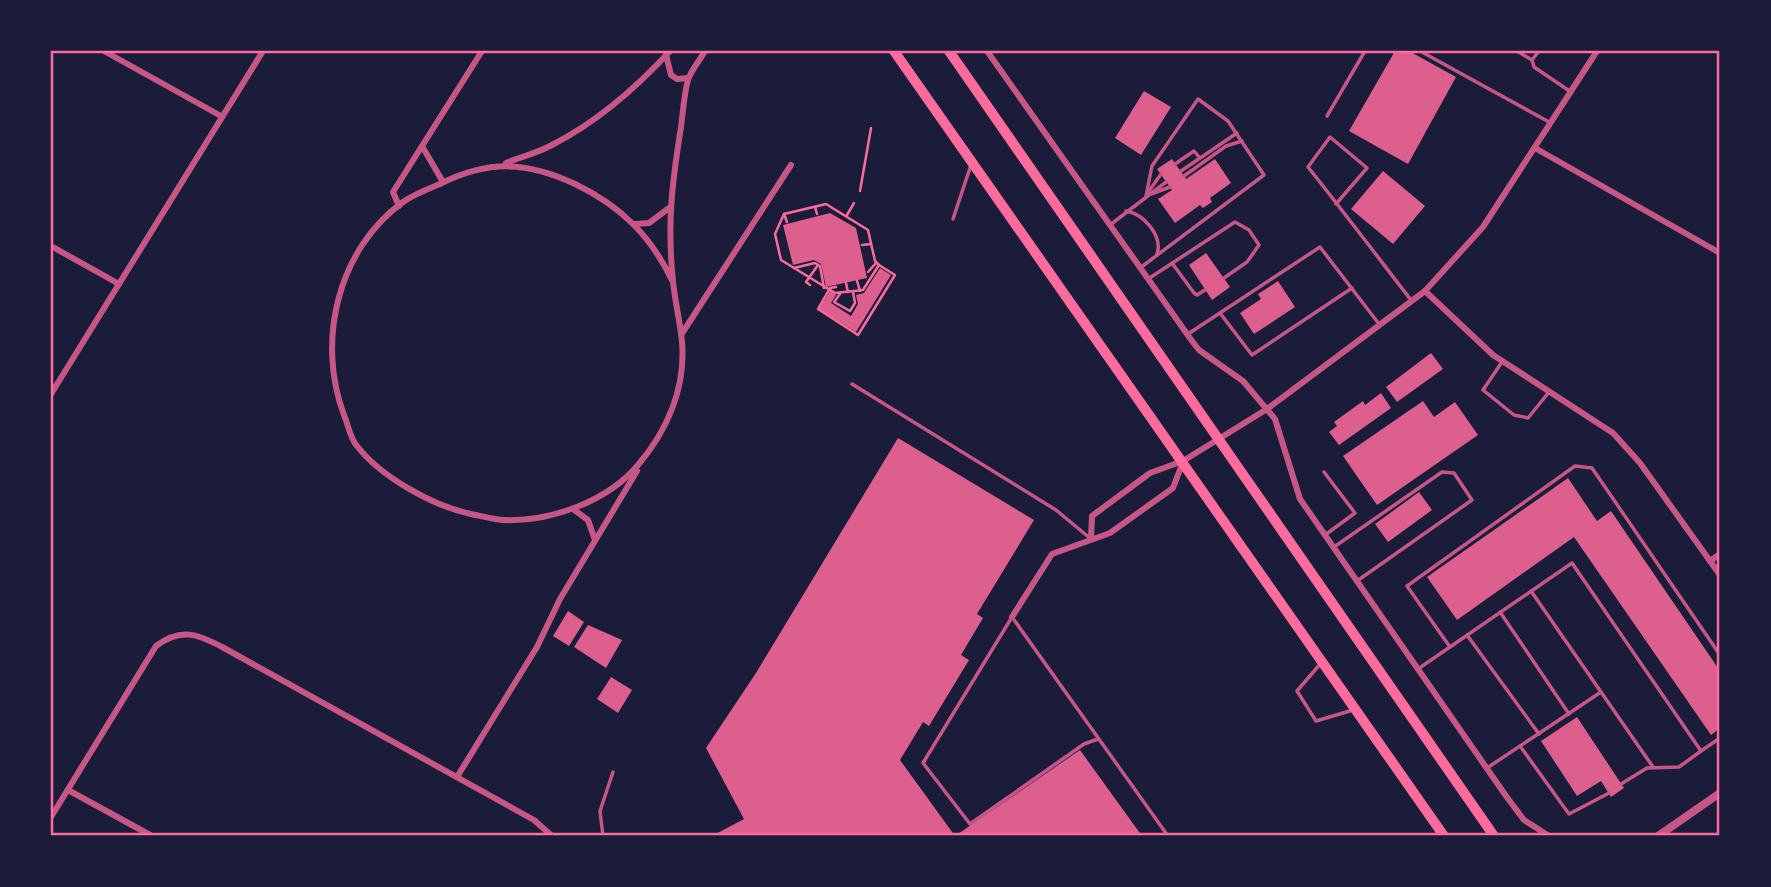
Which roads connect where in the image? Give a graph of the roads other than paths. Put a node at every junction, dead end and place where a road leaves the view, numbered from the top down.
1 (104, 51) edge
2 (263, 51) edge
3 (482, 51) edge
4 (705, 51) edge
5 (894, 51) edge
6 (949, 51) edge
7 (987, 51) edge
8 (1365, 51) edge
9 (1420, 51) edge
10 (1517, 51) edge
11 (1539, 51) edge
12 (1597, 51) edge
13 (668, 53) edge
14 (1532, 60) junction
15 (688, 78) junction
16 (1571, 92) junction
17 (221, 116) junction
18 (1328, 116) dead end
19 (1551, 123) junction
20 (1237, 133) junction
21 (1242, 141) junction
22 (422, 146) junction
23 (1535, 148) junction
24 (1199, 157) junction
25 (972, 162) junction
26 (505, 164) junction
27 (1175, 164) dead end
28 (791, 165) dead end
29 (1181, 171) dead end
30 (1161, 174) dead end
31 (1184, 176) dead end
32 (443, 182) junction
33 (1166, 182) dead end
34 (1170, 187) dead end
35 (1146, 196) junction
36 (1336, 204) junction
37 (399, 206) junction
38 (669, 208) junction
39 (1125, 211) junction
40 (953, 219) dead end
41 (635, 224) junction
42 (1110, 225) junction
43 (51, 246) edge
44 (1720, 253) edge
45 (1156, 256) junction
46 (1172, 262) junction
47 (1140, 268) junction
48 (1224, 278) dead end
49 (1148, 279) junction
50 (673, 282) junction
51 (119, 284) junction
52 (1352, 288) junction
53 (1205, 290) dead end
54 (1425, 290) junction
55 (1412, 302) junction
56 (1220, 313) junction
57 (1380, 326) junction
58 (681, 335) junction
59 (1187, 335) junction
60 (1502, 362) junction
61 (852, 384) dead end
62 (1549, 391) junction
63 (51, 394) edge
64 (1267, 409) junction
65 (1218, 439) junction
66 (649, 451) junction
67 (1183, 461) junction
68 (1324, 472) dead end
69 (572, 509) junction
70 (1325, 535) junction
71 (1091, 539) junction
72 (595, 540) junction
73 (1334, 547) junction
74 (1720, 554) edge
75 (1710, 561) junction
76 (1720, 575) edge
77 (1357, 581) junction
78 (1531, 591) junction
79 (1500, 612) junction
80 (1012, 617) junction
81 (1467, 635) junction
82 (1450, 647) junction
83 (1720, 655) edge
84 (1322, 661) junction
85 (1418, 669) junction
86 (1601, 692) junction
87 (1356, 709) junction
88 (1569, 714) junction
89 (1539, 734) junction
90 (1720, 738) edge
91 (1098, 739) junction
92 (1520, 746) junction
93 (1701, 751) junction
94 (1653, 767) junction
95 (1487, 768) junction
96 (613, 772) dead end
97 (457, 777) junction
98 (1621, 784) dead end
99 (68, 789) junction
100 (1609, 793) dead end
101 (1720, 793) edge
102 (51, 817) edge
103 (152, 836) edge
104 (552, 836) edge
105 (603, 836) edge
106 (1168, 836) edge
107 (1444, 836) edge
108 (1494, 836) edge
109 (1549, 836) edge
110 (1658, 836) edge

1 - 17 street
2 - 17 street
3 - 22 street
4 - 15 street
5 - 25 main road
6 - 65 main road
7 - 42 street
8 - 18 lane
9 - 19 lane
10 - 14 lane
11 - 14 lane
12 - 16 street
13 - 15 street
13 - 26 street
14 - 16 lane
15 - 38 street
16 - 19 street
17 - 51 street
19 - 23 street
20 - 21 lane
20 - 24 lane
20 - 35 lane
21 - 31 lane
21 - 45 lane
22 - 32 street
22 - 37 street
23 - 44 street
23 - 54 street
24 - 27 lane
24 - 29 lane
25 - 40 lane
25 - 67 main road
26 - 32 street
26 - 41 street
28 - 58 street
30 - 35 lane
32 - 37 street
33 - 35 lane
34 - 35 lane
35 - 39 lane
36 - 36 lane
36 - 55 lane
37 - 69 street
38 - 41 street
38 - 50 street
39 - 42 lane
39 - 45 lane
41 - 50 street
42 - 47 street
43 - 51 street
45 - 47 lane
46 - 48 lane
46 - 49 lane
46 - 53 lane
47 - 49 street
49 - 59 street
50 - 58 street
51 - 63 street
52 - 56 lane
52 - 56 lane
52 - 57 lane
54 - 55 street
54 - 60 street
55 - 57 street
56 - 59 lane
57 - 64 street
58 - 66 street
59 - 64 street
60 - 62 street
60 - 62 lane
61 - 71 lane
62 - 75 street
64 - 65 street
64 - 70 street
65 - 67 street
65 - 108 main road
66 - 69 street
66 - 72 street
67 - 71 street
67 - 71 street
67 - 84 main road
68 - 70 lane
69 - 72 street
70 - 73 street
71 - 80 street
72 - 97 street
73 - 77 street
73 - 77 lane
74 - 75 street
75 - 76 street
77 - 85 street
78 - 79 lane
78 - 86 lane
78 - 93 lane
79 - 81 lane
79 - 88 lane
80 - 91 lane
80 - 91 lane
81 - 82 lane
81 - 89 lane
82 - 83 lane
82 - 85 lane
84 - 87 main road
84 - 87 lane
85 - 95 street
86 - 88 lane
86 - 94 lane
87 - 107 main road
88 - 89 lane
89 - 92 lane
90 - 93 lane
91 - 106 lane
92 - 95 lane
92 - 100 lane
93 - 94 lane
94 - 98 lane
95 - 109 street
96 - 105 lane
97 - 99 street
97 - 104 street
99 - 102 street
99 - 103 street
101 - 110 street

